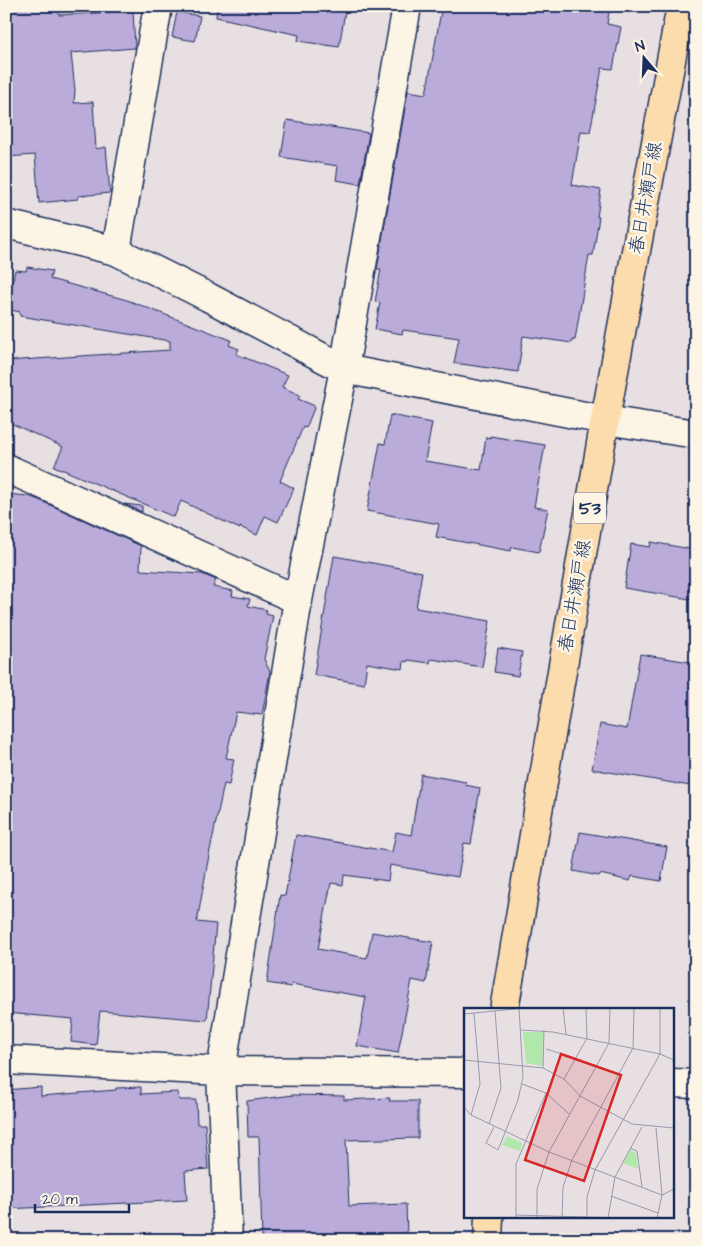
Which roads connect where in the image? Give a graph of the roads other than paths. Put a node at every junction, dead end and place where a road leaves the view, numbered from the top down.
1 (158, 6) edge
2 (407, 6) edge
3 (681, 6) edge
4 (6, 224) edge
5 (116, 251) junction
6 (344, 369) junction
7 (605, 420) junction
8 (696, 434) edge
9 (6, 468) edge
10 (298, 600) junction
11 (504, 1008) edge
12 (6, 1060) edge
13 (221, 1071) junction
14 (464, 1074) edge
15 (674, 1083) edge
16 (696, 1084) edge
17 (489, 1218) edge
18 (228, 1240) edge
19 (488, 1240) edge

1 - 5 street
2 - 6 street
3 - 7 main road, 春日井瀬戸線 / 53
4 - 5 street
5 - 6 street
6 - 7 street
6 - 10 street
7 - 8 street
7 - 11 main road, 春日井瀬戸線 / 53
9 - 10 street
10 - 13 street
12 - 13 street
13 - 14 street
13 - 18 street
15 - 16 street
17 - 19 main road

